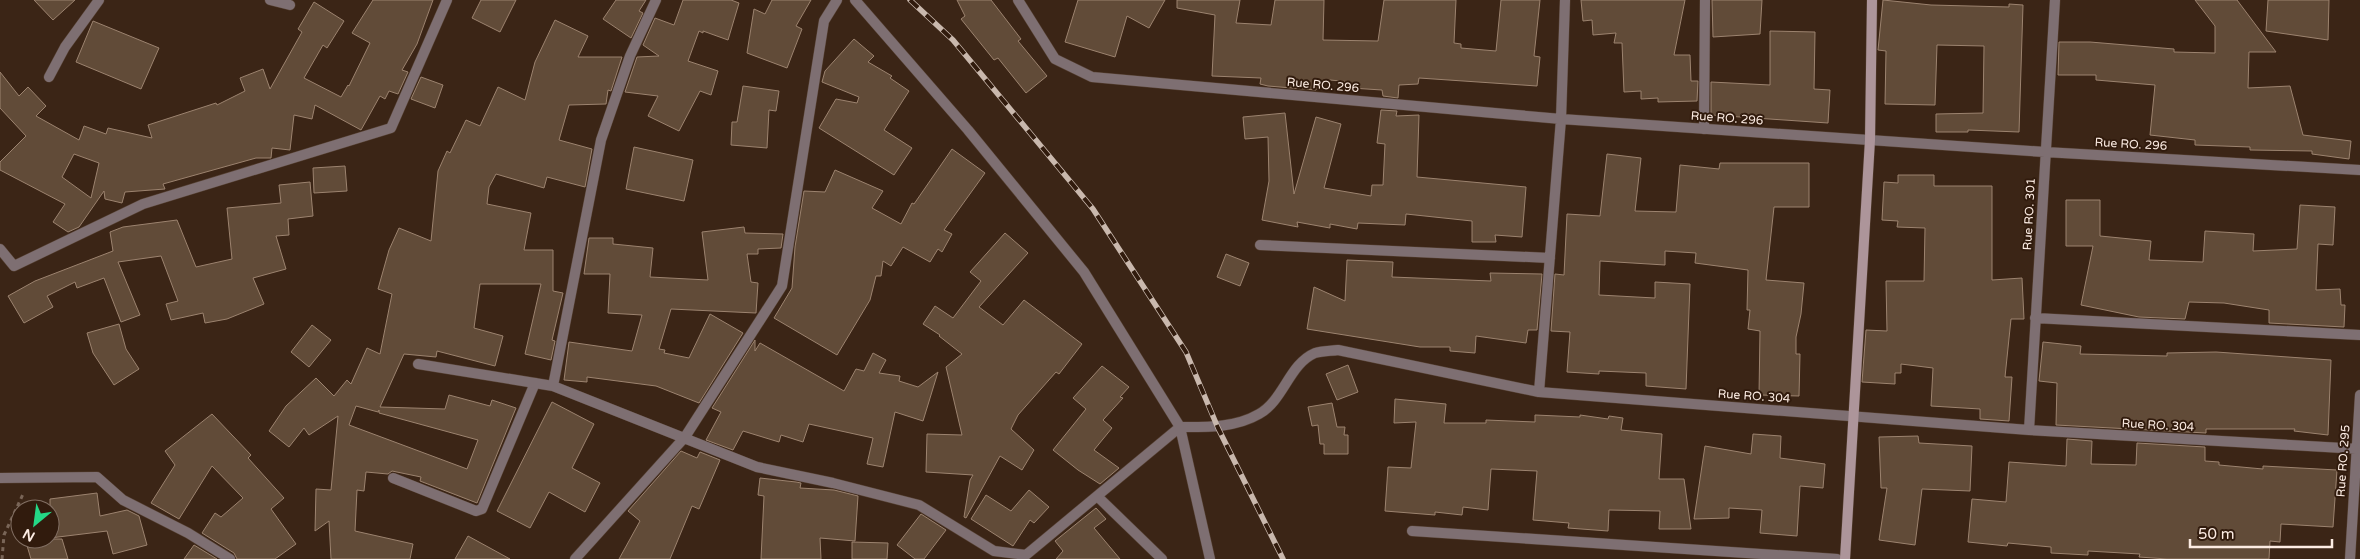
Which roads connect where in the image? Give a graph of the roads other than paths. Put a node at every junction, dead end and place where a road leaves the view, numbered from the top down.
1 (99, 0) edge
2 (270, 0) edge
3 (447, 0) edge
4 (656, 0) edge
5 (836, 0) edge
6 (855, 0) edge
7 (1018, 0) edge
8 (1565, 0) edge
9 (1705, 0) edge
10 (1872, 0) edge
11 (2055, 0) edge
12 (290, 5) dead end
13 (48, 77) dead end
14 (1561, 119) junction
15 (1704, 129) junction
16 (1870, 140) junction
17 (2045, 152) junction
18 (2360, 170) edge
19 (1260, 245) dead end
20 (0, 249) edge
21 (1550, 258) junction
22 (2035, 318) junction
23 (2360, 335) edge
24 (418, 364) dead end
25 (535, 383) junction
26 (554, 386) junction
27 (1539, 392) junction
28 (2360, 395) edge
29 (1854, 416) junction
30 (1180, 427) junction
31 (2028, 430) junction
32 (685, 437) junction
33 (2358, 449) edge
34 (0, 478) edge
35 (393, 478) dead end
36 (1098, 498) junction
37 (1412, 531) dead end
38 (1025, 557) edge
39 (230, 559) edge
40 (575, 559) edge
41 (1162, 559) edge
42 (1210, 559) edge
43 (1837, 559) edge
44 (1845, 559) edge
45 (2350, 559) edge

1 - 13 street
2 - 12 street
3 - 20 street
4 - 26 street
5 - 32 street
6 - 30 street
7 - 14 street, Rue RO. 296
8 - 14 street
9 - 15 street
10 - 16 street
11 - 17 street, Rue RO. 301
14 - 15 street, Rue RO. 296
14 - 21 street
15 - 16 street, Rue RO. 296
16 - 17 street, Rue RO. 296
16 - 29 street
17 - 18 street, Rue RO. 296
17 - 22 street, Rue RO. 301
19 - 21 street
21 - 27 street
22 - 23 street
22 - 31 street, Rue RO. 301
24 - 25 street
25 - 26 street
25 - 35 street
26 - 32 street
27 - 29 street, Rue RO. 304
27 - 30 street, Rue RO. 304
28 - 33 street, Rue RO. 295
29 - 31 street, Rue RO. 304
29 - 44 street
30 - 36 street
30 - 42 street
31 - 33 street, Rue RO. 304
32 - 38 street
32 - 40 street
33 - 45 street, Rue RO. 295
34 - 39 street
36 - 38 street
36 - 41 street
37 - 43 street

